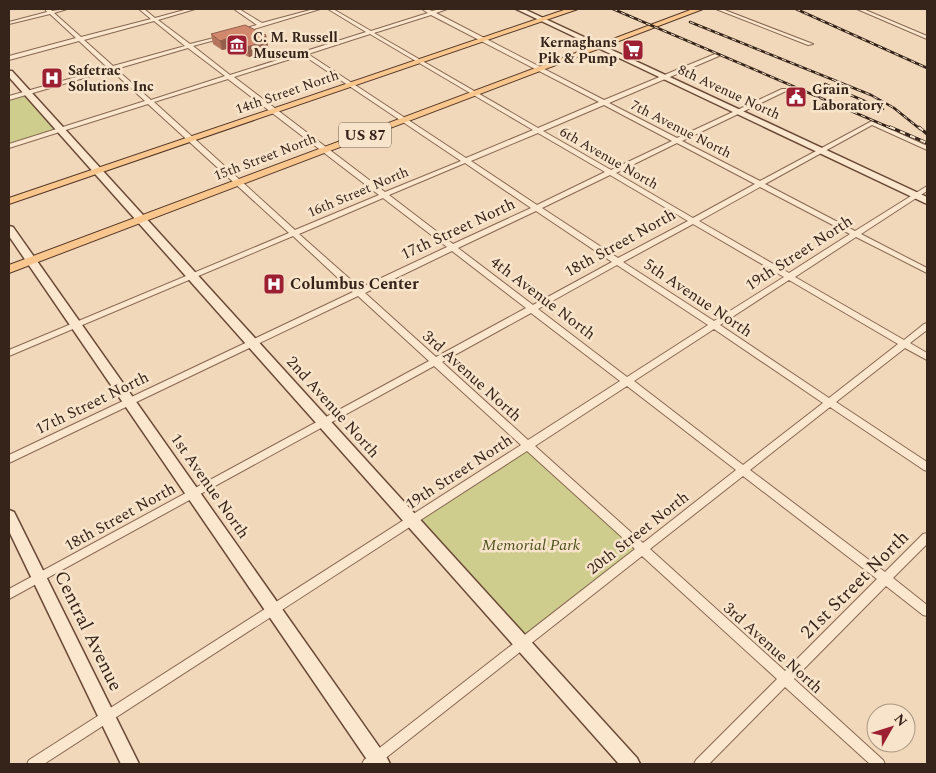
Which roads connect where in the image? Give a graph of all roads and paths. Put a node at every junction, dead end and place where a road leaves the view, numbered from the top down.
1 (64, 9) edge
2 (141, 9) edge
3 (193, 9) edge
4 (236, 9) edge
5 (318, 9) edge
6 (330, 9) edge
7 (424, 9) edge
8 (445, 9) edge
9 (519, 9) edge
10 (574, 9) edge
11 (699, 9) edge
12 (718, 9) edge
13 (859, 9) edge
14 (49, 10) edge
15 (432, 13) junction
16 (154, 19) junction
17 (542, 20) junction
18 (9, 23) edge
19 (261, 25) junction
20 (371, 32) junction
21 (927, 38) edge
22 (80, 39) junction
23 (483, 40) junction
24 (810, 44) dead end
25 (190, 46) junction
26 (599, 47) junction
27 (303, 53) junction
28 (717, 55) dead end
29 (9, 58) edge
30 (420, 62) junction
31 (112, 69) junction
32 (539, 69) junction
33 (9, 73) edge
34 (229, 76) junction
35 (664, 77) junction
36 (350, 85) junction
37 (784, 90) dead end
38 (26, 93) junction
39 (475, 94) junction
40 (9, 98) edge
41 (149, 102) junction
42 (603, 103) junction
43 (274, 111) junction
44 (737, 111) junction
45 (404, 120) junction
46 (872, 124) joint
47 (60, 130) junction
48 (537, 130) junction
49 (190, 140) junction
50 (676, 140) junction
51 (9, 146) edge
52 (927, 148) edge
53 (326, 150) junction
54 (819, 150) junction
55 (465, 160) junction
56 (98, 171) junction
57 (609, 172) junction
58 (238, 183) junction
59 (759, 183) junction
60 (927, 188) edge
61 (384, 194) junction
62 (916, 195) junction
63 (927, 201) edge
64 (9, 202) edge
65 (535, 208) junction
66 (141, 220) junction
67 (692, 220) junction
68 (9, 229) edge
69 (293, 233) junction
70 (856, 234) junction
71 (451, 247) junction
72 (31, 261) junction
73 (618, 262) junction
74 (9, 269) edge
75 (927, 271) edge
76 (192, 275) junction
77 (790, 277) junction
78 (358, 292) junction
79 (532, 309) junction
80 (75, 325) junction
81 (713, 325) junction
82 (927, 326) edge
83 (252, 342) junction
84 (904, 344) junction
85 (9, 353) edge
86 (927, 357) edge
87 (434, 362) junction
88 (628, 382) junction
89 (128, 401) junction
90 (829, 402) junction
91 (322, 422) junction
92 (527, 446) junction
93 (9, 460) edge
94 (927, 467) edge
95 (742, 470) junction
96 (194, 494) junction
97 (9, 516) edge
98 (412, 520) junction
99 (927, 537) edge
100 (642, 549) junction
101 (40, 577) junction
102 (885, 579) junction
103 (9, 594) edge
104 (274, 610) junction
105 (927, 611) edge
106 (522, 642) junction
107 (786, 680) junction
108 (108, 718) junction
109 (375, 762) edge
110 (33, 764) edge
111 (130, 764) edge
112 (631, 764) edge
113 (700, 764) edge
114 (879, 764) edge

1 - 14 street
2 - 16 street, 4th Avenue North
3 - 16 street
4 - 19 street
5 - 19 street
6 - 20 street, 6th Avenue North
7 - 15 street, 7th Avenue North
8 - 15 street
9 - 17 main road, 8th Avenue North
10 - 17 main road, 14th Street North
11 - 26 main road, 15th Street North / US 87
12 - 24 street
13 - 21 street
14 - 18 street
14 - 22 street, 3rd Avenue North
15 - 20 street
15 - 23 street, 7th Avenue North
16 - 22 street
16 - 25 street, 4th Avenue North
17 - 23 main road, 14th Street North
17 - 26 main road, 8th Avenue North
19 - 25 street
20 - 27 street
20 - 30 street, 6th Avenue North
22 - 29 street
22 - 31 street, 3rd Avenue North
23 - 30 main road, 14th Street North
23 - 32 street, 7th Avenue North
25 - 31 street
25 - 34 street, 4th Avenue North
26 - 32 main road, 15th Street North / US 87
26 - 35 main road, 8th Avenue North
27 - 34 street
27 - 36 street, 5th Avenue North
28 - 35 street, 16th Street North
30 - 36 main road, 14th Street North
30 - 39 street, 6th Avenue North
31 - 38 street
31 - 41 street, 3rd Avenue North
32 - 39 main road, 15th Street North / US 87
32 - 42 street, 7th Avenue North
33 - 38 main road, 2nd Avenue North
34 - 41 street
34 - 43 street, 4th Avenue North
35 - 42 street, 16th Street North
35 - 44 main road, 8th Avenue North
36 - 43 main road, 14th Street North
36 - 45 street, 5th Avenue North
37 - 44 street, 17th Street North
38 - 40 street
38 - 47 main road, 2nd Avenue North
39 - 45 main road, 15th Street North / US 87
39 - 48 street, 6th Avenue North
41 - 47 street
41 - 49 street, 3rd Avenue North
42 - 48 street, 16th Street North
42 - 50 street, 7th Avenue North
43 - 49 main road, 14th Street North
43 - 53 street, 4th Avenue North
44 - 50 street, 17th Street North
44 - 54 main road, 8th Avenue North
45 - 53 main road, 15th Street North / US 87
45 - 55 street, 5th Avenue North
46 - 52 street
46 - 54 street, 18th Street North
47 - 51 street
47 - 56 main road, 2nd Avenue North
48 - 55 street, 16th Street North
48 - 57 street, 6th Avenue North
49 - 56 main road, 14th Street North
49 - 58 street, 3rd Avenue North
50 - 57 street, 17th Street North
50 - 59 street, 7th Avenue North
53 - 58 main road, 15th Street North / US 87
53 - 61 street, 4th Avenue North
54 - 59 street, 18th Street North
54 - 62 main road, 8th Avenue North
55 - 61 street, 16th Street North
55 - 65 street, 5th Avenue North
56 - 64 main road, 14th Street North
56 - 66 main road, 2nd Avenue North
57 - 65 street, 17th Street North
57 - 67 street, 6th Avenue North
58 - 66 main road, 15th Street North / US 87
58 - 69 street, 3rd Avenue North
59 - 67 street, 18th Street North
59 - 70 street, 7th Avenue North
60 - 62 street, 19th Street North
61 - 69 street, 16th Street North
61 - 71 street, 4th Avenue North
62 - 63 main road, 8th Avenue North
62 - 70 street, 19th Street North
65 - 71 street, 17th Street North
65 - 73 street, 5th Avenue North
66 - 72 main road, 15th Street North / US 87
66 - 76 main road, 2nd Avenue North
67 - 73 street, 18th Street North
67 - 77 street, 6th Avenue North
68 - 72 main road, 1st Avenue North
69 - 76 street, 16th Street North
69 - 78 street, 3rd Avenue North
70 - 75 street, 7th Avenue North
70 - 77 street, 19th Street North
71 - 78 street, 17th Street North
71 - 79 street, 4th Avenue North
72 - 74 main road, 15th Street North / US 87
72 - 80 main road, 1st Avenue North
73 - 79 street, 18th Street North
73 - 81 street, 5th Avenue North
76 - 80 street, 16th Street North
76 - 83 main road, 2nd Avenue North
77 - 81 street, 19th Street North
77 - 84 street, 6th Avenue North
78 - 83 street, 17th Street North
78 - 87 street, 3rd Avenue North
79 - 87 street, 18th Street North
79 - 88 street, 4th Avenue North
80 - 85 street, 16th Street North
80 - 89 main road, 1st Avenue North
81 - 88 street, 19th Street North
81 - 90 street, 5th Avenue North
82 - 84 street, 20th Street North
83 - 89 street, 17th Street North
83 - 91 main road, 2nd Avenue North
84 - 86 street, 6th Avenue North
84 - 90 street, 20th Street North
87 - 91 street, 18th Street North
87 - 92 street, 3rd Avenue North
88 - 92 street, 19th Street North
88 - 95 street, 4th Avenue North
89 - 93 street, 17th Street North
89 - 96 main road, 1st Avenue North
90 - 94 street, 5th Avenue North
90 - 95 street, 20th Street North
91 - 96 street, 18th Street North
91 - 98 main road, 2nd Avenue North
92 - 98 street, 19th Street North
92 - 100 street, 3rd Avenue North
95 - 100 street, 20th Street North
95 - 102 street, 4th Avenue North
96 - 101 street, 18th Street North
96 - 104 main road, 1st Avenue North
97 - 101 main road, Central Avenue
98 - 104 street, 19th Street North
98 - 106 main road, 2nd Avenue North
99 - 102 street, 21st Street North
100 - 106 street, 20th Street North
100 - 107 street, 3rd Avenue North
101 - 103 street, 18th Street North
101 - 108 main road, Central Avenue
102 - 105 street, 4th Avenue North
102 - 107 street, 21st Street North
104 - 108 street, 19th Street North
104 - 109 main road, 1st Avenue North
106 - 109 street, 20th Street North
106 - 112 main road, 2nd Avenue North
107 - 113 street, 21st Street North
107 - 114 street, 3rd Avenue North
108 - 110 street, 19th Street North
108 - 111 main road, Central Avenue

